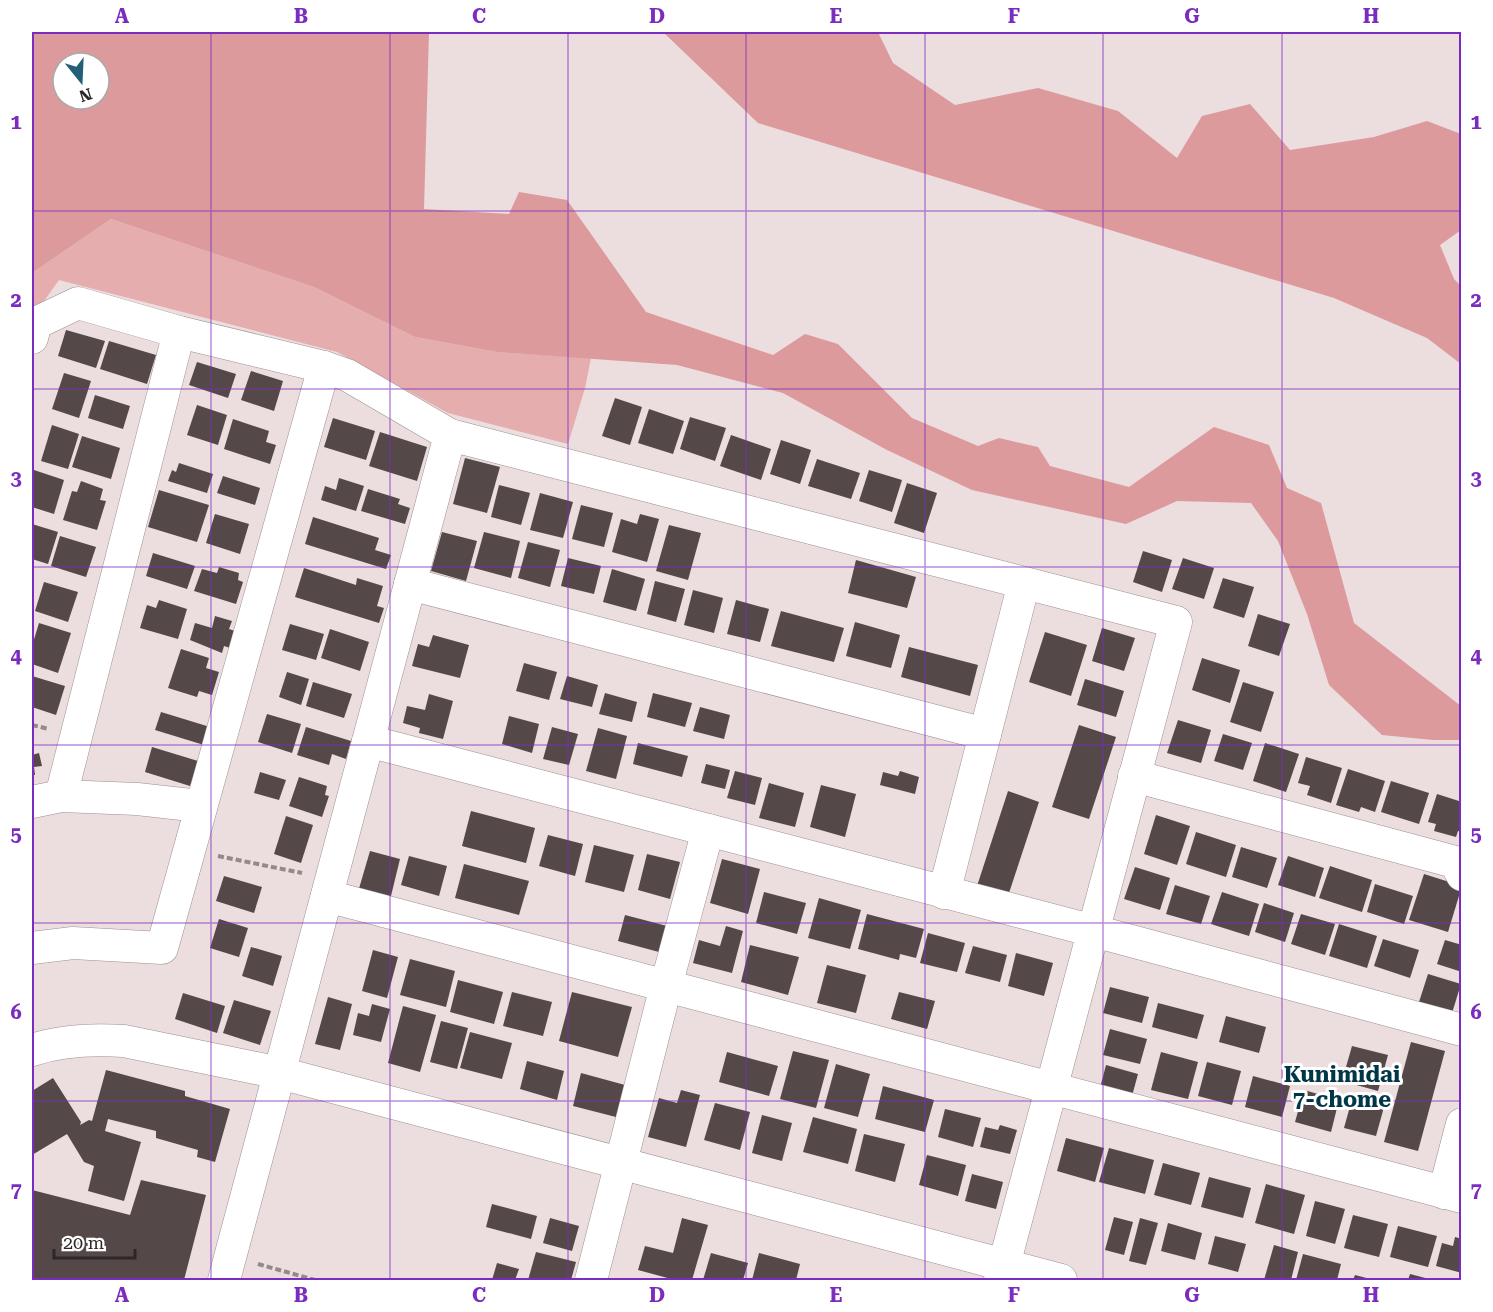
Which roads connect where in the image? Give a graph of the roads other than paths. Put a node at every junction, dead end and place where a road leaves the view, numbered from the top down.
1 (179, 332) junction
2 (32, 339) edge
3 (324, 367) junction
4 (450, 435) junction
5 (1024, 583) junction
6 (410, 584) junction
7 (985, 734) junction
8 (368, 741) junction
9 (1134, 776) junction
10 (46, 799) edge
11 (200, 806) junction
12 (708, 830) junction
13 (1461, 875) edge
14 (329, 887) junction
15 (944, 893) junction
16 (1094, 931) junction
17 (32, 948) edge
18 (666, 986) junction
19 (1461, 1030) edge
20 (32, 1050) edge
21 (280, 1073) junction
22 (1052, 1090) junction
23 (1461, 1124) edge
24 (620, 1164) junction
25 (1453, 1195) edge
26 (1003, 1273) edge
27 (224, 1281) edge
28 (591, 1281) edge
29 (1061, 1281) edge

1 - 2 street
1 - 3 street
1 - 10 street
3 - 4 street
3 - 11 street
4 - 5 street
4 - 6 street
5 - 7 street
5 - 9 street
6 - 7 street
6 - 8 street
7 - 15 street
8 - 12 street
8 - 14 street
9 - 13 street
9 - 16 street
10 - 11 street
11 - 17 street
12 - 15 street
12 - 18 street
14 - 18 street
14 - 21 street
15 - 16 street
16 - 19 street
16 - 22 street
18 - 22 street
18 - 24 street
20 - 21 street
21 - 24 street
21 - 27 street
22 - 25 street
22 - 26 street
23 - 25 street
24 - 26 street
24 - 28 street
26 - 29 street

